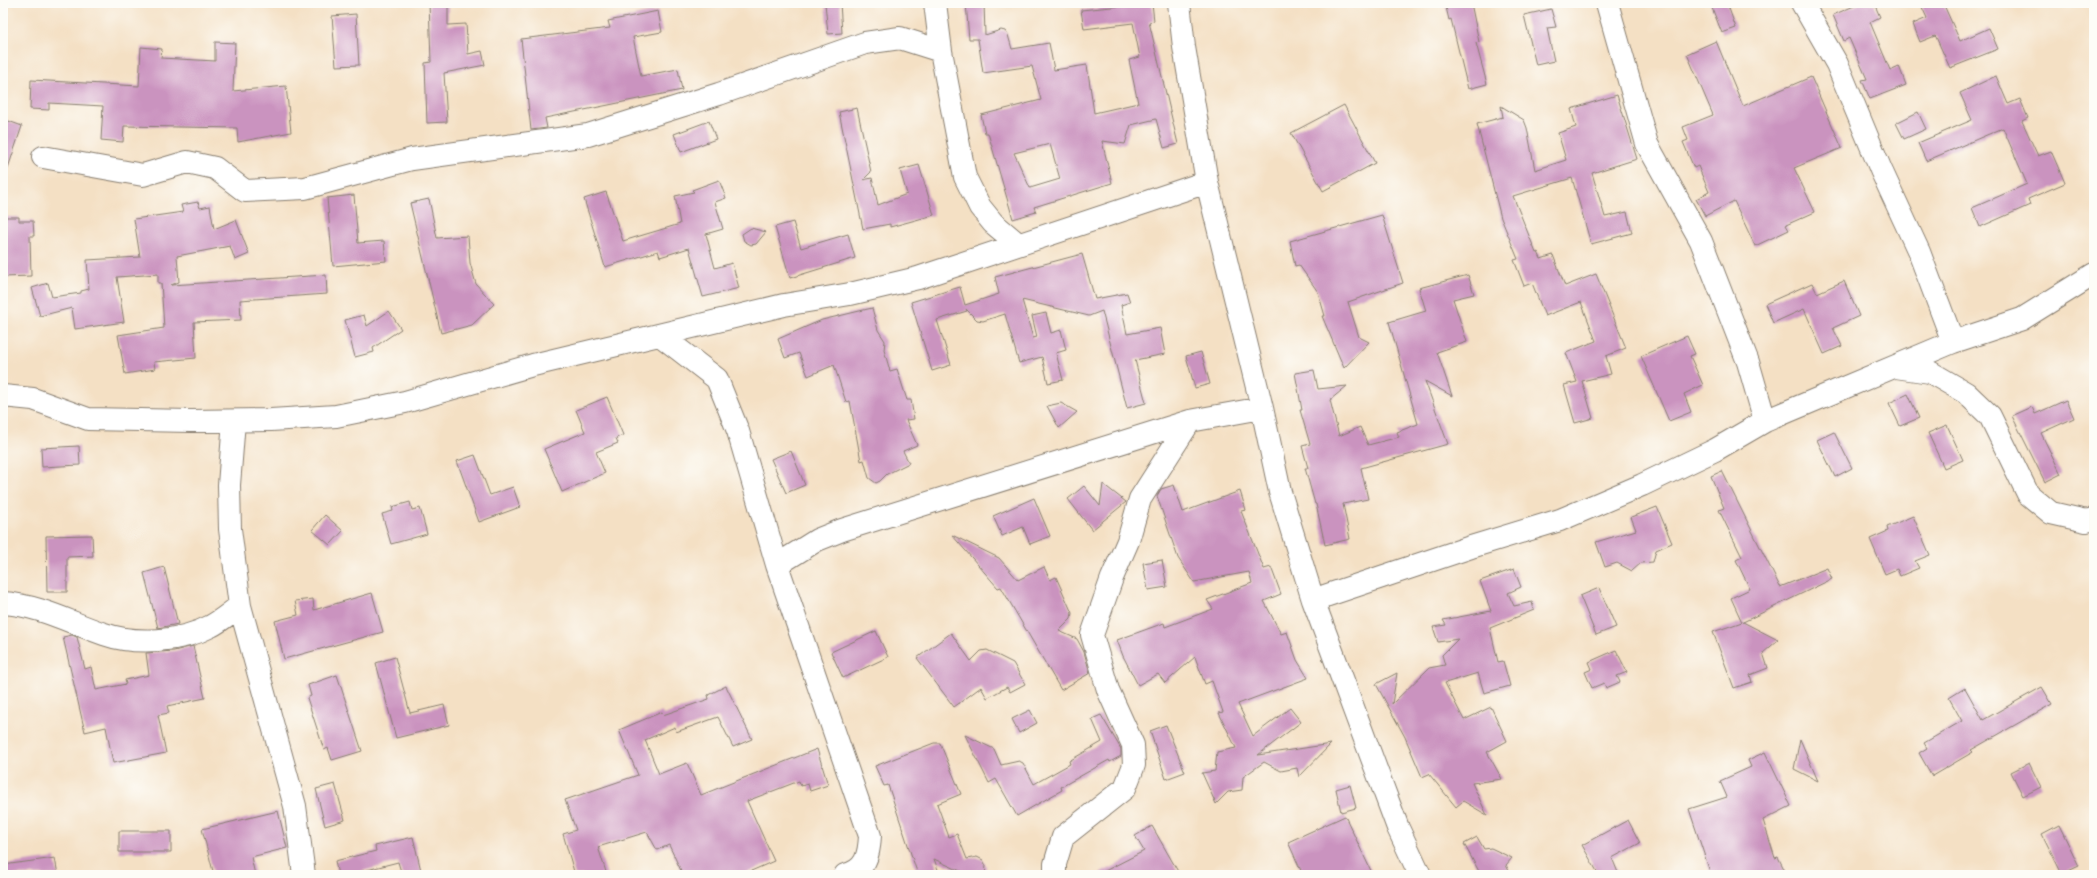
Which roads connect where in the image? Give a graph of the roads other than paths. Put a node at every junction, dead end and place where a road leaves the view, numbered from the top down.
1 (935, 3) edge
2 (1179, 3) edge
3 (1607, 3) edge
4 (1802, 3) edge
5 (941, 51) junction
6 (43, 157) dead end
7 (1207, 182) junction
8 (1018, 244) junction
9 (2094, 274) edge
10 (660, 335) junction
11 (1953, 342) junction
12 (1896, 367) junction
13 (3, 396) edge
14 (1262, 408) junction
15 (234, 421) junction
16 (1190, 421) junction
17 (1765, 421) junction
18 (2094, 519) edge
19 (777, 565) junction
20 (1313, 600) junction
21 (3, 603) edge
22 (240, 606) junction
23 (304, 875) edge
24 (845, 875) edge
25 (1055, 875) edge
26 (1420, 875) edge

1 - 5 street
2 - 7 street
3 - 17 street
4 - 11 street
5 - 6 street
5 - 8 street
7 - 8 street
7 - 14 street
8 - 10 street
9 - 11 street
10 - 15 street
10 - 19 street
11 - 12 street
12 - 17 street
12 - 18 street
13 - 15 street
14 - 16 street
14 - 20 street
15 - 22 street
16 - 19 street
16 - 25 street
17 - 20 street
19 - 24 street
20 - 26 street
21 - 22 street
22 - 23 street

